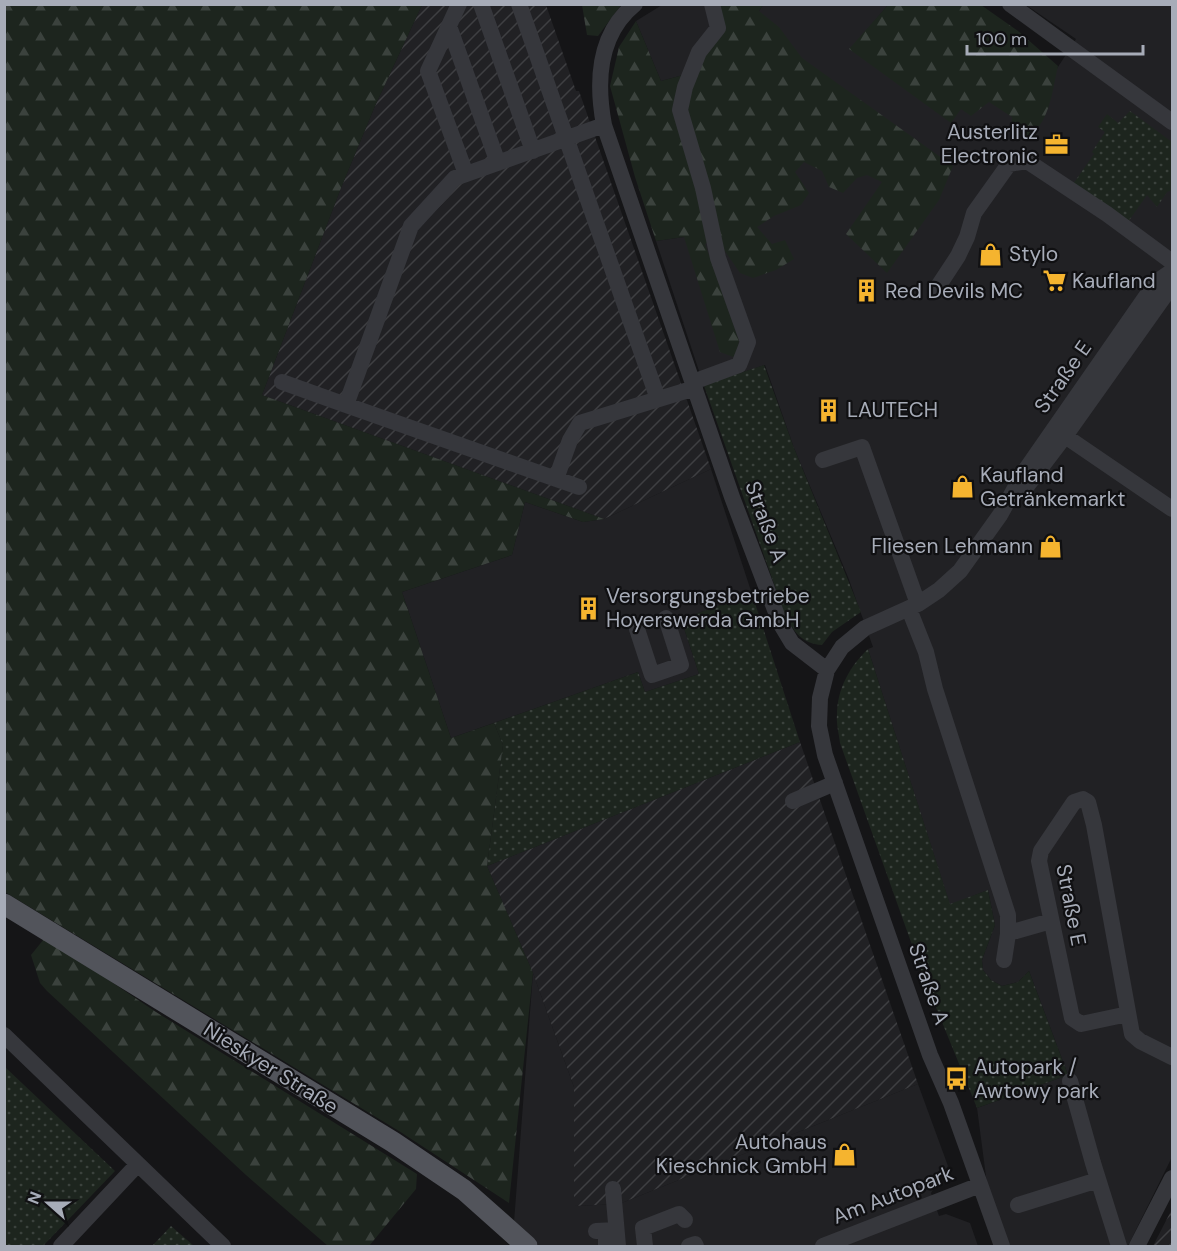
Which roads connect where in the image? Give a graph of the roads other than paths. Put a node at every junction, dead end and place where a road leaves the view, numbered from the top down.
1 (459, 4) edge
2 (481, 4) edge
3 (519, 4) edge
4 (635, 4) edge
5 (712, 4) edge
6 (1010, 4) edge
7 (449, 26) junction
8 (1173, 122) edge
9 (604, 125) junction
10 (566, 139) junction
11 (532, 151) junction
12 (498, 163) junction
13 (466, 174) junction
14 (1173, 262) edge
15 (1172, 282) edge
16 (937, 288) dead end
17 (282, 382) dead end
18 (694, 385) junction
19 (658, 399) junction
20 (346, 405) junction
21 (1065, 436) junction
22 (824, 460) dead end
23 (556, 479) junction
24 (579, 487) dead end
25 (1173, 509) edge
26 (1000, 515) junction
27 (913, 607) junction
28 (666, 618) dead end
29 (637, 629) dead end
30 (827, 670) junction
31 (835, 783) junction
32 (793, 801) dead end
33 (4, 904) edge
34 (1051, 921) junction
35 (1008, 932) junction
36 (1004, 960) dead end
37 (1128, 1014) junction
38 (4, 1035) edge
39 (1173, 1057) edge
40 (1070, 1081) dead end
41 (138, 1164) junction
42 (1173, 1178) edge
43 (1098, 1180) junction
44 (980, 1185) junction
45 (613, 1189) dead end
46 (1018, 1205) dead end
47 (685, 1220) dead end
48 (608, 1237) edge
49 (61, 1246) edge
50 (223, 1246) edge
51 (527, 1246) edge
52 (645, 1246) edge
53 (823, 1246) edge
54 (1002, 1246) edge
55 (1119, 1246) edge
56 (1137, 1246) edge

1 - 7 street
2 - 11 street
3 - 10 street
4 - 9 street, Straße A
5 - 18 street
6 - 8 street
7 - 12 street
7 - 13 street
9 - 10 street
9 - 18 street, Straße A
10 - 11 street
10 - 19 street
11 - 12 street
12 - 13 street
13 - 20 street
14 - 16 street
15 - 21 street, Straße E
15 - 26 street, Straße E
17 - 20 street
18 - 19 street
18 - 30 street, Straße A
19 - 23 street
20 - 23 street
21 - 25 street
21 - 26 street, Straße E
22 - 27 street
23 - 24 street
26 - 27 street, Straße E
27 - 30 street, Straße E
27 - 35 street
28 - 29 street
30 - 31 street, Straße A
31 - 32 street
31 - 44 street, Straße A
33 - 51 main road, Nieskyer Straße
34 - 35 street
34 - 37 street, Straße E
34 - 37 street, Straße E
35 - 36 street
37 - 39 street, Straße E
38 - 41 street
40 - 43 street
41 - 49 street
41 - 50 street
42 - 56 street
43 - 46 street
43 - 55 street
44 - 53 street, Am Autopark
44 - 54 street, Straße A
45 - 48 street
47 - 52 street

